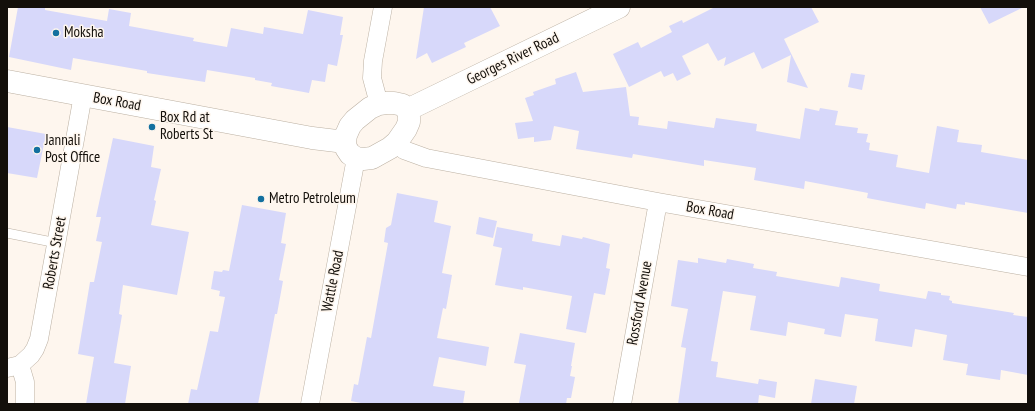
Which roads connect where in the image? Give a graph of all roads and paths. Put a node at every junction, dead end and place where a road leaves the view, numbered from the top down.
1 (383, 7) edge
2 (619, 7) edge
3 (7, 81) edge
4 (83, 96) junction
5 (379, 104) junction
6 (407, 110) junction
7 (397, 142) junction
8 (350, 150) junction
9 (658, 202) junction
10 (7, 233) edge
11 (57, 243) junction
12 (1028, 267) edge
13 (13, 366) edge
14 (25, 404) edge
15 (310, 404) edge
16 (622, 404) edge

1 - 5 street
2 - 6 street, Georges River Road
3 - 4 street, Box Road
4 - 8 street, Box Road
4 - 11 street, Roberts Street
5 - 6 street
5 - 8 street
6 - 7 street
7 - 8 street
7 - 9 street, Box Road
8 - 15 street, Wattle Road
9 - 12 street, Box Road
9 - 16 street, Rossford Avenue
10 - 11 lane
11 - 13 street, Roberts Street
13 - 14 street, Roberts Street

